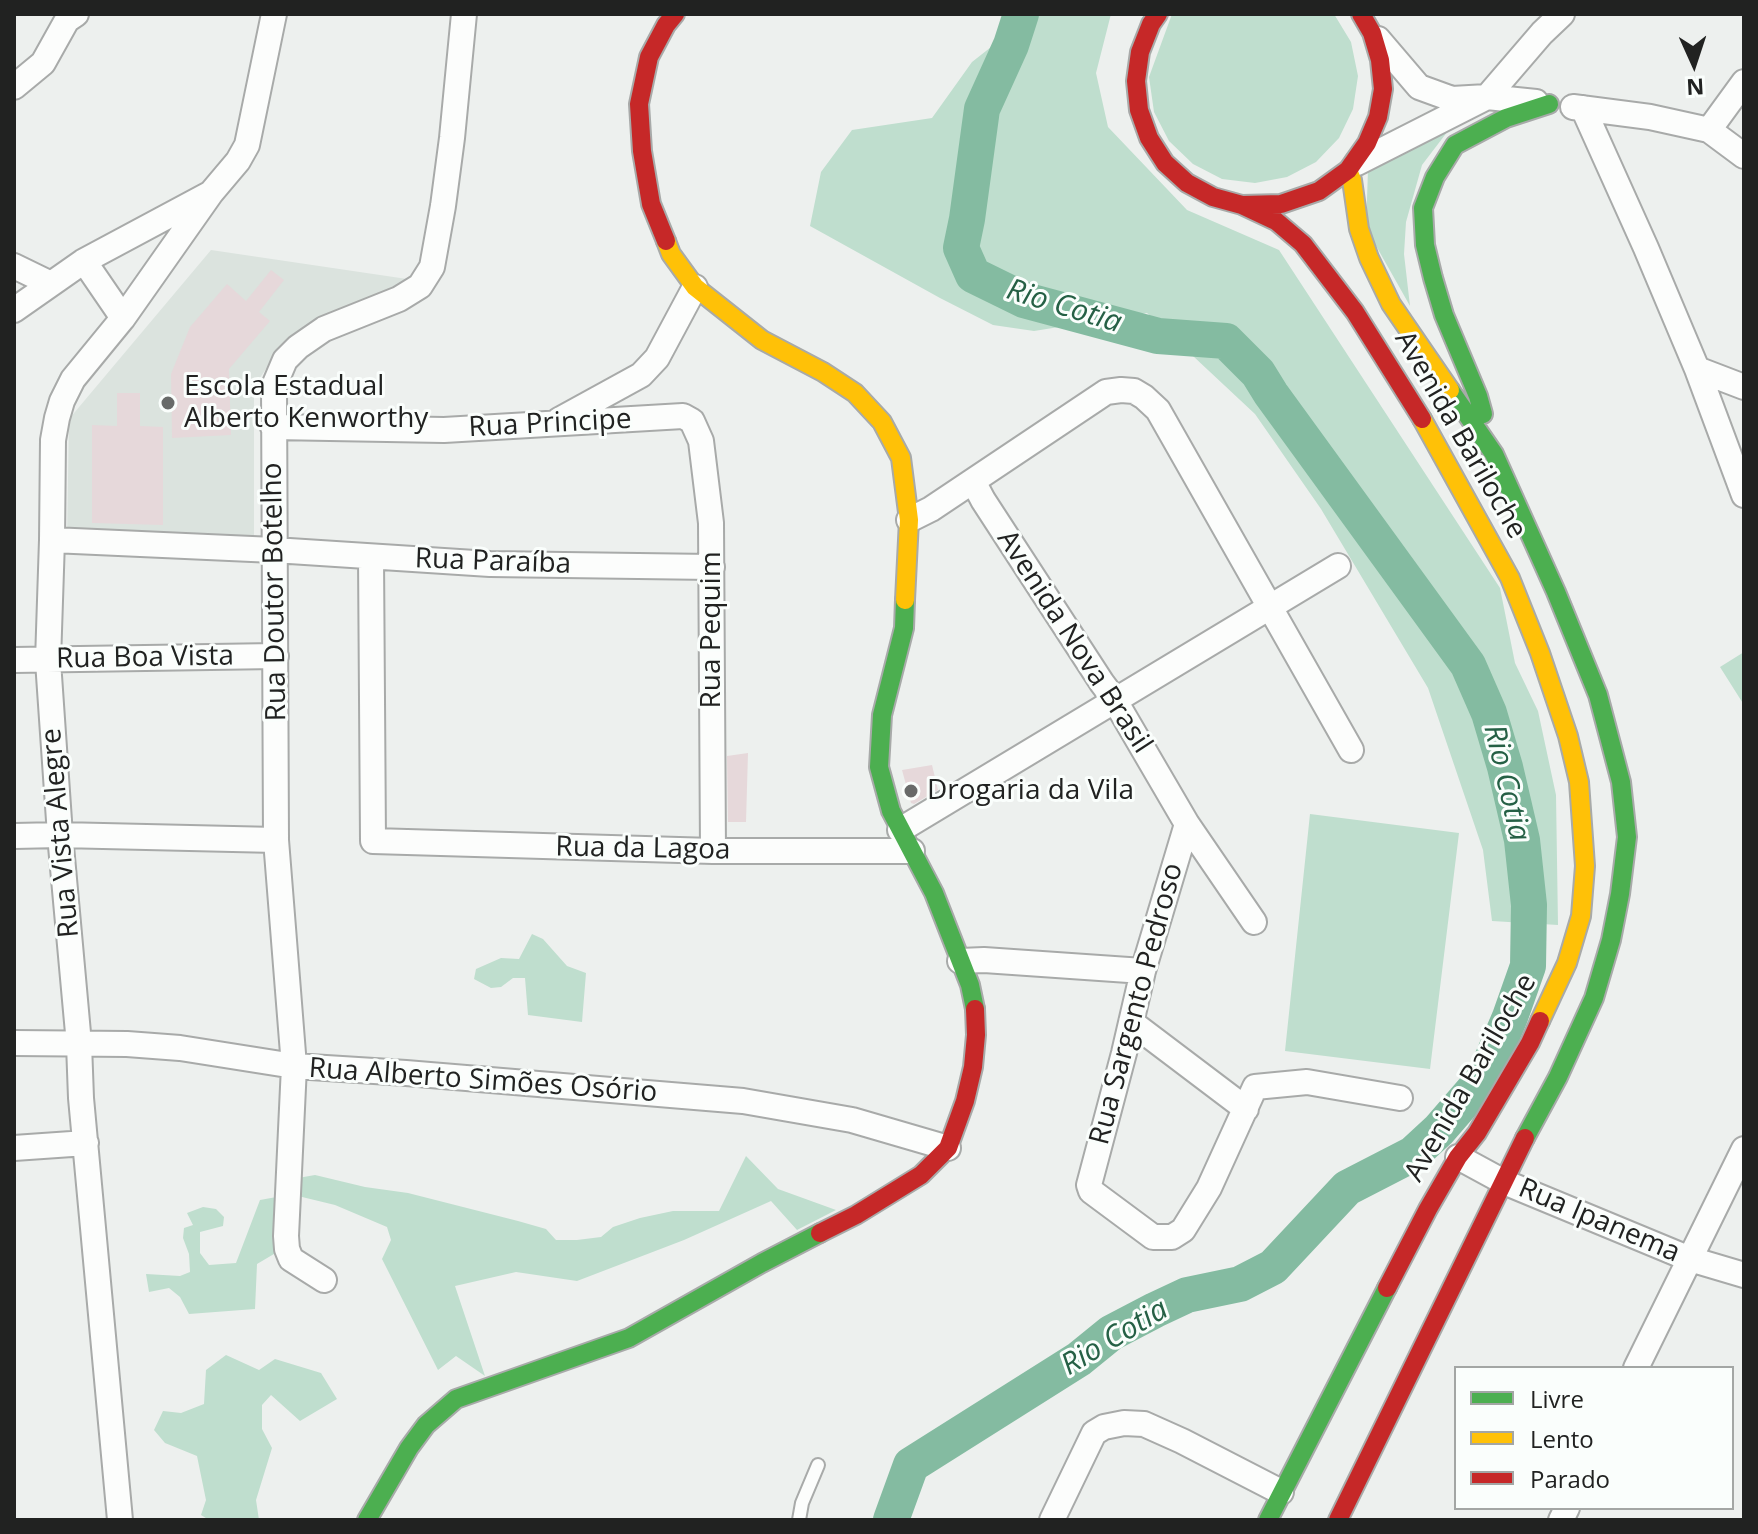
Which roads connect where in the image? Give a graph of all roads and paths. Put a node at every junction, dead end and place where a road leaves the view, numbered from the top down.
1 (76, 14) edge
2 (274, 14) edge
3 (464, 14) edge
4 (675, 14) edge
5 (1158, 14) edge
6 (1562, 14) edge
7 (1365, 20) edge
8 (1744, 82) edge
9 (14, 87) edge
10 (1487, 97) junction
11 (1549, 104) junction
12 (1583, 108) junction
13 (1709, 130) junction
14 (1744, 156) edge
15 (1350, 168) junction
16 (211, 193) junction
17 (1242, 205) junction
18 (84, 261) junction
19 (14, 266) edge
20 (51, 284) junction
21 (695, 287) junction
22 (14, 310) edge
23 (123, 318) junction
24 (1697, 369) junction
25 (1744, 387) edge
26 (683, 416) joint
27 (553, 423) junction
28 (273, 427) junction
29 (1494, 454) junction
30 (973, 481) junction
31 (1744, 495) edge
32 (909, 520) junction
33 (52, 540) junction
34 (274, 550) junction
35 (371, 557) junction
36 (1338, 566) dead end
37 (712, 567) junction
38 (1270, 605) junction
39 (276, 656) junction
40 (14, 660) edge
41 (48, 661) junction
42 (1114, 699) junction
43 (1351, 750) dead end
44 (1187, 824) junction
45 (60, 835) junction
46 (14, 836) edge
47 (276, 840) junction
48 (906, 840) junction
49 (713, 851) junction
50 (1254, 922) dead end
51 (960, 961) junction
52 (1143, 971) junction
53 (1131, 1022) junction
54 (14, 1043) edge
55 (79, 1044) junction
56 (294, 1066) junction
57 (1400, 1098) dead end
58 (1246, 1109) junction
59 (86, 1143) junction
60 (14, 1148) edge
61 (948, 1148) junction
62 (1744, 1149) edge
63 (1458, 1157) junction
64 (1504, 1182) junction
65 (1690, 1259) junction
66 (1744, 1275) edge
67 (324, 1280) dead end
68 (1637, 1366) edge
69 (818, 1465) dead end
70 (1281, 1492) junction
71 (120, 1520) edge
72 (367, 1520) edge
73 (799, 1520) edge
74 (1052, 1520) edge
75 (1268, 1520) edge
76 (1338, 1520) edge

1 - 9 street
2 - 16 street, Rua Vista Alegre
3 - 28 street, Rua Doutor Botelho
4 - 21 main road
5 - 17 main road
6 - 10 street
7 - 10 street
7 - 15 main road
8 - 13 street
10 - 11 street
10 - 15 street
11 - 12 street
11 - 29 main road
12 - 13 street
12 - 24 street
13 - 14 street
15 - 17 main road
15 - 29 main road, Avenida Bariloche
16 - 18 street
16 - 23 street, Rua Vista Alegre
17 - 63 main road, Avenida Bariloche
18 - 20 street
18 - 23 street
19 - 20 street
20 - 22 street
21 - 27 street
21 - 32 main road
23 - 33 street, Rua Vista Alegre
24 - 25 street
24 - 31 street
26 - 27 street, Rua Principe
26 - 37 street, Rua Pequim
27 - 28 street, Rua Principe
28 - 34 street, Rua Doutor Botelho
29 - 64 main road, Avenida Bariloche
30 - 32 street
30 - 38 street
30 - 42 street, Avenida Nova Brasil
32 - 48 main road
33 - 34 street, Rua Paraíba
33 - 41 street, Rua Vista Alegre
34 - 35 street, Rua Paraíba
34 - 39 street, Rua Doutor Botelho
35 - 37 street, Rua Paraíba
35 - 49 street, Rua da Lagoa
36 - 38 street
37 - 49 street, Rua Pequim
38 - 42 street
38 - 43 street
39 - 41 street, Rua Boa Vista
39 - 47 street, Rua Doutor Botelho
40 - 41 street, Rua Boa Vista
41 - 45 street, Rua Vista Alegre
42 - 44 street, Avenida Nova Brasil
42 - 48 street
44 - 50 street, Avenida Nova Brasil
44 - 52 street, Rua Sargento Pedroso
45 - 46 street
45 - 47 street
45 - 55 street, Rua Vista Alegre
47 - 56 street, Rua Doutor Botelho
48 - 49 street, Rua da Lagoa
48 - 51 main road
51 - 52 street
51 - 61 main road
52 - 53 street, Rua Sargento Pedroso
53 - 58 street
53 - 58 street, Rua Sargento Pedroso
54 - 55 street, Rua Alberto Simões Osório
55 - 56 street, Rua Alberto Simões Osório
55 - 59 street, Rua Vista Alegre
56 - 61 street, Rua Alberto Simões Osório
56 - 67 street, Rua Doutor Botelho
57 - 58 street
59 - 60 street
59 - 71 street, Rua Vista Alegre
61 - 72 main road
62 - 65 street
63 - 64 street, Rua Ipanema
63 - 70 main road, Avenida Bariloche
64 - 65 street, Rua Ipanema
64 - 76 main road, Avenida Bariloche
65 - 66 street, Rua Ipanema
65 - 68 street
69 - 73 lane
70 - 74 street
70 - 75 main road, Avenida Bariloche

